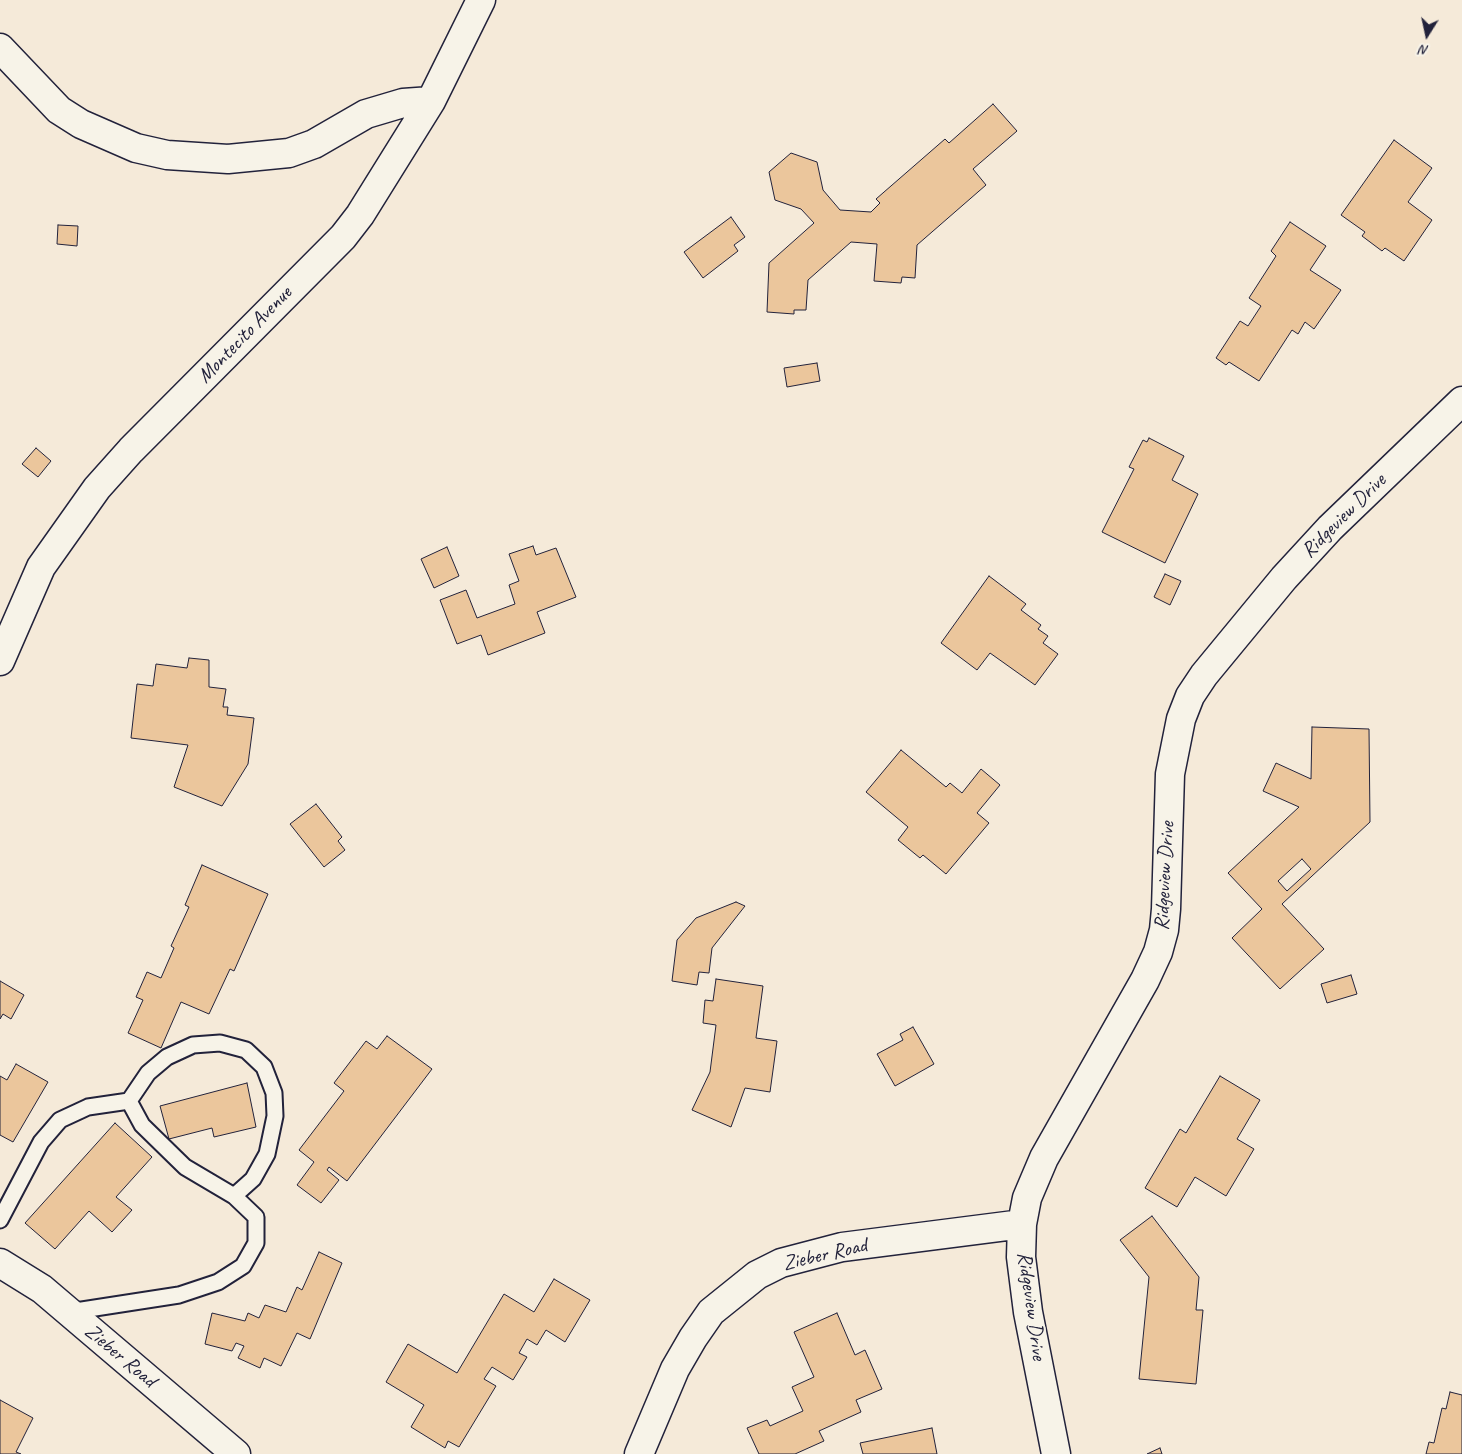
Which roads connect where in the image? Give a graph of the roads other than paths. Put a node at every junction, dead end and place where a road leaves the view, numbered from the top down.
1 (481, 0) edge
2 (0, 48) edge
3 (431, 101) junction
4 (1462, 401) edge
5 (0, 661) edge
6 (129, 1101) junction
7 (234, 1196) junction
8 (0, 1220) edge
9 (1022, 1224) junction
10 (0, 1263) edge
11 (69, 1312) junction
12 (236, 1454) edge
13 (639, 1454) edge
14 (1056, 1454) edge

1 - 3 street, Montecito Avenue
2 - 3 street
3 - 5 street, Montecito Avenue
4 - 9 street, Ridgeview Drive
6 - 7 lane
6 - 7 lane
6 - 8 lane
7 - 11 lane
9 - 13 street, Zieber Road
9 - 14 street, Ridgeview Drive
10 - 11 street, Zieber Road
11 - 12 street, Zieber Road

